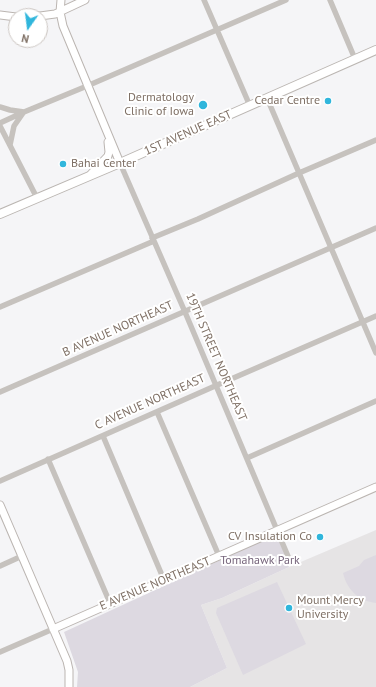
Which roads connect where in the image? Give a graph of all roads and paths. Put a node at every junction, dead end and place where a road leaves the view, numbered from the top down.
1 (61, 0) edge
2 (66, 0) edge
3 (204, 0) edge
4 (286, 0) edge
5 (330, 0) edge
6 (83, 1) edge
7 (60, 12) junction
8 (48, 15) edge
9 (217, 30) junction
10 (376, 50) edge
11 (355, 60) junction
12 (87, 86) junction
13 (267, 98) junction
14 (250, 106) junction
15 (0, 107) edge
16 (24, 112) junction
17 (0, 123) edge
18 (0, 126) edge
19 (105, 128) junction
20 (376, 140) edge
21 (10, 144) junction
22 (120, 163) junction
23 (299, 173) junction
24 (90, 176) junction
25 (37, 198) junction
26 (0, 214) edge
27 (376, 228) edge
28 (153, 240) junction
29 (331, 248) junction
30 (0, 307) edge
31 (184, 312) junction
32 (376, 316) edge
33 (363, 322) junction
34 (376, 353) edge
35 (215, 386) junction
36 (0, 392) edge
37 (376, 401) edge
38 (157, 412) junction
39 (102, 436) junction
40 (247, 458) junction
41 (48, 459) junction
42 (0, 481) edge
43 (376, 487) edge
44 (0, 504) edge
45 (277, 530) junction
46 (22, 556) junction
47 (219, 556) junction
48 (290, 561) dead end
49 (0, 566) edge
50 (164, 580) junction
51 (110, 603) junction
52 (53, 629) junction
53 (0, 652) edge
54 (69, 687) edge

1 - 7 street
2 - 6 street
3 - 9 street
4 - 9 street
5 - 11 street
6 - 7 street
7 - 8 street
7 - 12 street
9 - 12 street
9 - 14 street
10 - 11 main road, 1ST AVENUE EAST
11 - 13 main road, 1ST AVENUE EAST
12 - 16 street
12 - 19 street
13 - 14 main road, 1ST AVENUE EAST
13 - 23 street
14 - 22 main road, 1ST AVENUE EAST
15 - 16 street
16 - 17 street
16 - 21 street
18 - 21 street
19 - 22 street
19 - 24 street
20 - 23 street
21 - 25 street
22 - 24 main road, 1ST AVENUE EAST
22 - 28 street, 19TH STREET NORTHEAST
23 - 28 street
23 - 29 street
24 - 25 main road, 1ST AVENUE EAST
25 - 26 main road, 1ST AVENUE EAST
27 - 29 street, B AVENUE NORTHEAST
28 - 30 street
28 - 31 street, 19TH STREET NORTHEAST
29 - 31 street, B AVENUE NORTHEAST
29 - 33 street
31 - 35 street, 19TH STREET NORTHEAST
31 - 36 street, B AVENUE NORTHEAST
32 - 33 street, C AVENUE NORTHEAST
33 - 34 street
33 - 35 street, C AVENUE NORTHEAST
35 - 38 street, C AVENUE NORTHEAST
35 - 40 street, 19TH STREET NORTHEAST
37 - 40 street
38 - 39 street, C AVENUE NORTHEAST
38 - 47 street
39 - 41 street, C AVENUE NORTHEAST
39 - 50 street
40 - 45 street, 19TH STREET NORTHEAST
41 - 42 street, C AVENUE NORTHEAST
41 - 51 street
43 - 45 street, E AVENUE NORTHEAST
44 - 46 street
45 - 47 street, E AVENUE NORTHEAST
45 - 48 street, 19TH STREET NORTHEAST
46 - 49 street
46 - 52 street
47 - 50 street, E AVENUE NORTHEAST
50 - 51 street, E AVENUE NORTHEAST
51 - 52 street, E AVENUE NORTHEAST
52 - 53 street, E AVENUE NORTHEAST
52 - 54 street

